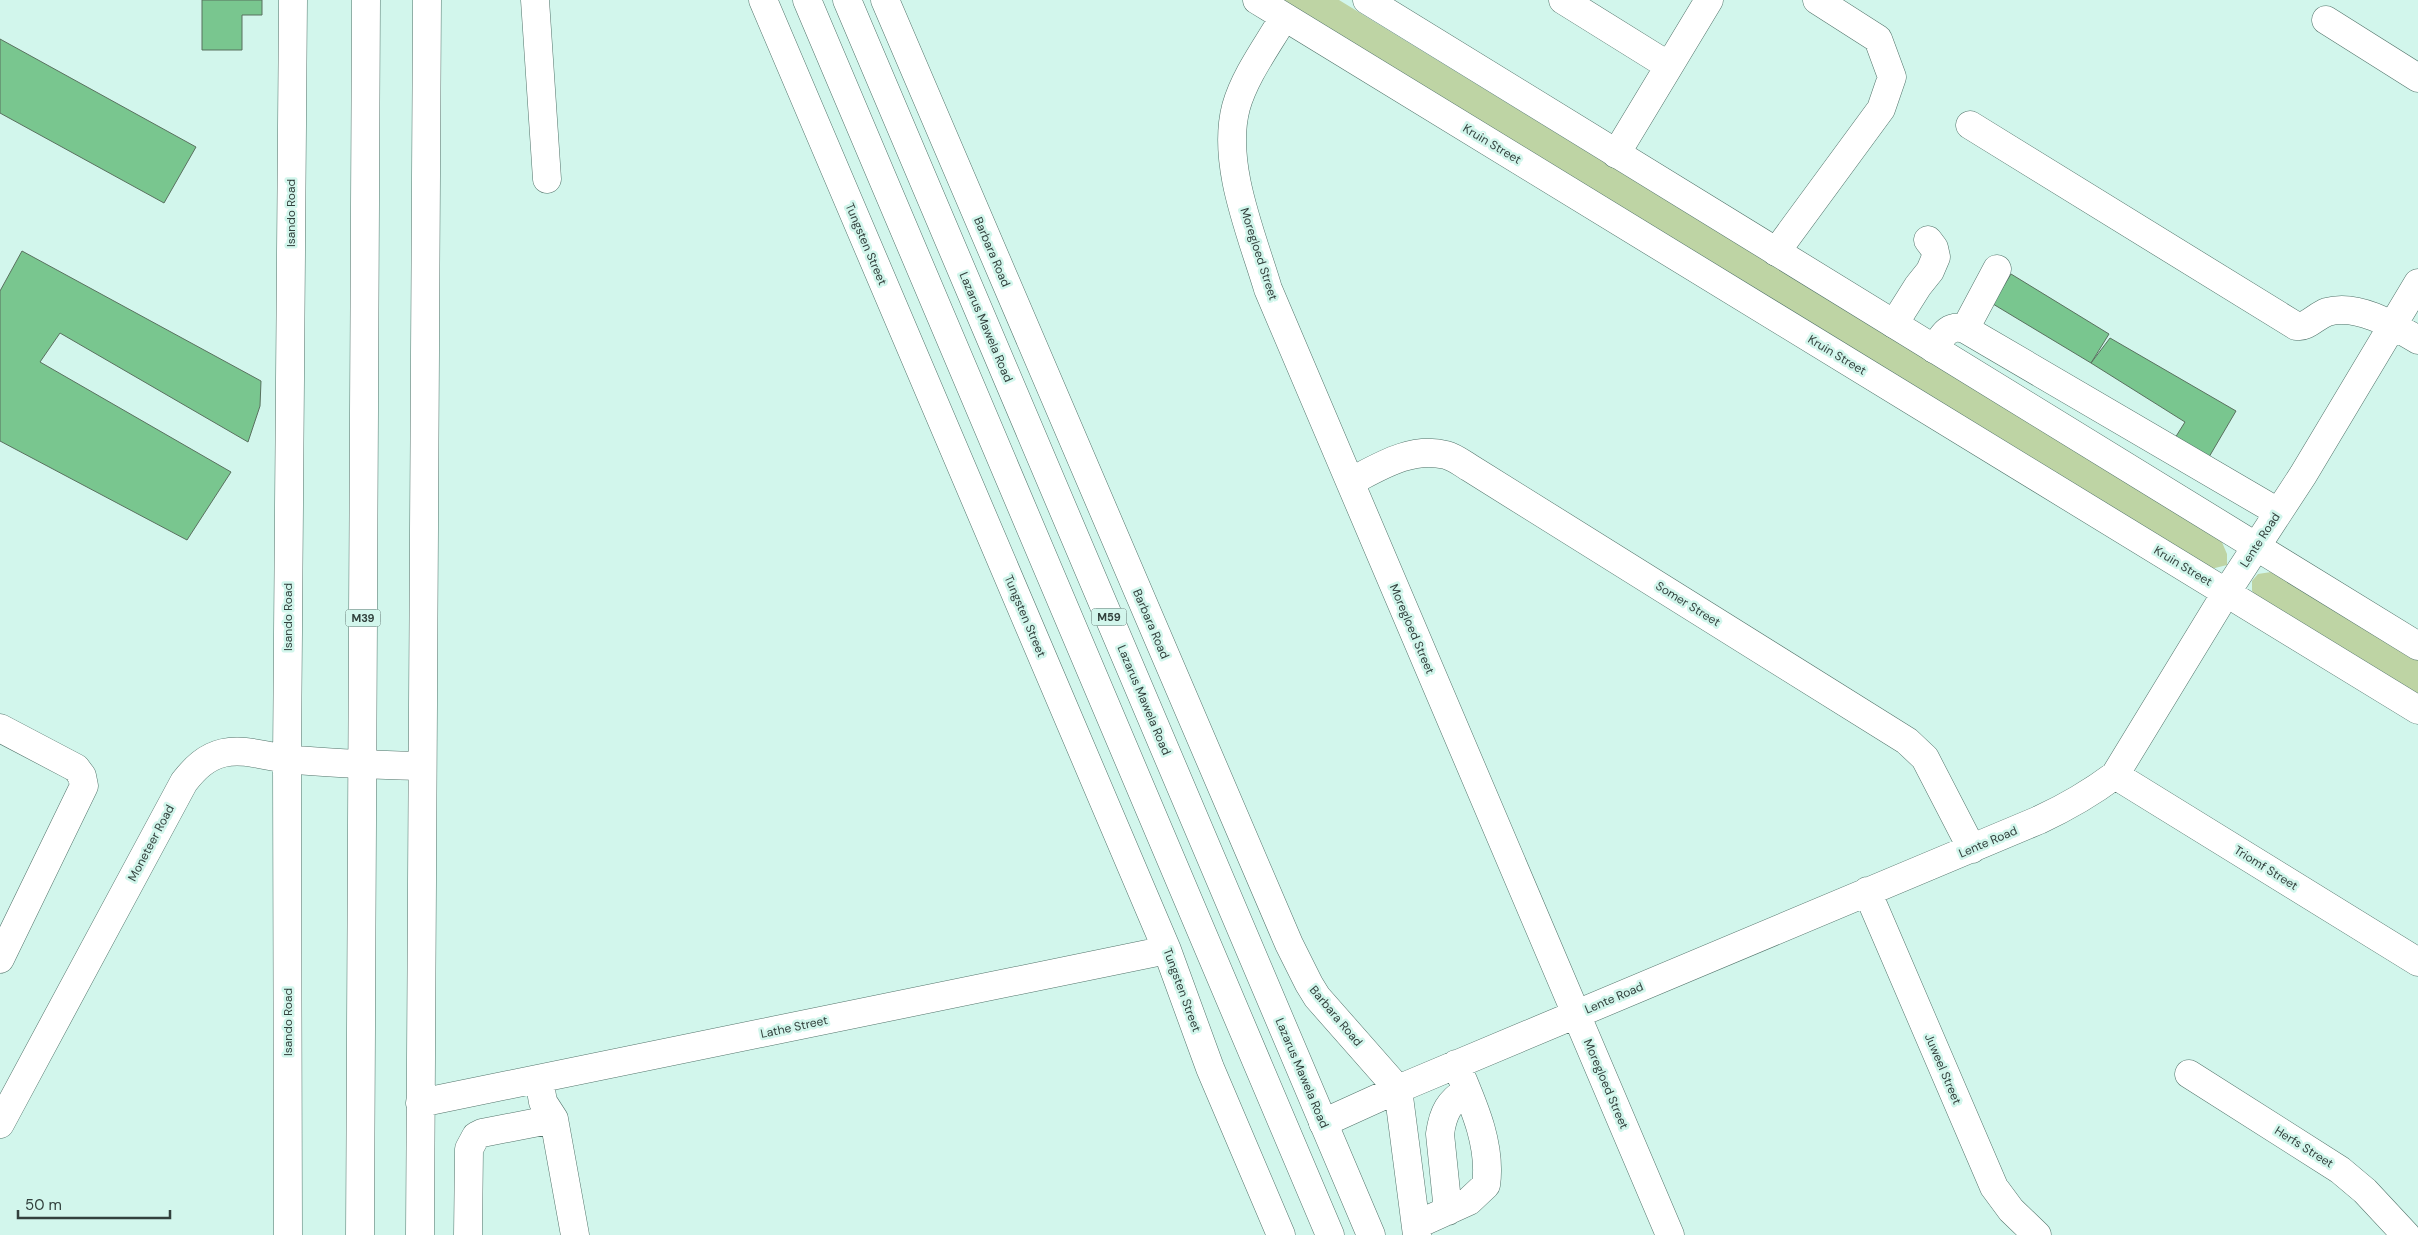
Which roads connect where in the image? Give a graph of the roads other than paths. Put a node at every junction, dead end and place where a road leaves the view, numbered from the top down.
1 (293, 0) edge
2 (366, 0) edge
3 (427, 0) edge
4 (535, 0) edge
5 (763, 0) edge
6 (807, 0) edge
7 (847, 0) edge
8 (885, 0) edge
9 (1257, 0) edge
10 (1367, 0) edge
11 (1563, 0) edge
12 (1709, 0) edge
13 (1816, 0) edge
14 (1284, 17) junction
15 (2326, 20) dead end
16 (1669, 66) junction
17 (2418, 78) edge
18 (1970, 125) dead end
19 (1616, 154) junction
20 (546, 179) dead end
21 (1928, 240) dead end
22 (1776, 252) junction
23 (1997, 269) dead end
24 (2418, 283) edge
25 (1894, 324) junction
26 (2392, 325) junction
27 (1965, 329) junction
28 (2418, 340) edge
29 (1934, 349) junction
30 (2067, 388) junction
31 (2048, 418) junction
32 (1350, 482) junction
33 (2278, 512) junction
34 (2256, 546) junction
35 (2226, 593) junction
36 (2418, 646) edge
37 (2418, 710) edge
38 (0, 728) edge
39 (287, 759) junction
40 (362, 764) junction
41 (422, 766) junction
42 (2115, 774) junction
43 (1972, 850) junction
44 (1867, 891) junction
45 (1167, 950) junction
46 (0, 959) edge
47 (2418, 962) edge
48 (1576, 1014) junction
49 (1456, 1064) junction
50 (2189, 1074) dead end
51 (539, 1079) junction
52 (1398, 1088) junction
53 (1466, 1090) junction
54 (420, 1104) junction
55 (554, 1119) junction
56 (1323, 1123) junction
57 (0, 1124) edge
58 (1448, 1211) junction
59 (1416, 1230) edge
60 (288, 1235) edge
61 (360, 1235) edge
62 (420, 1235) edge
63 (468, 1235) edge
64 (575, 1235) edge
65 (1281, 1235) edge
66 (1331, 1235) edge
67 (1371, 1235) edge
68 (1670, 1235) edge
69 (2037, 1235) edge
70 (2406, 1235) edge

1 - 39 street, Isando Road
2 - 40 street, M39
3 - 41 street
4 - 20 street
5 - 45 street, Tungsten Street
6 - 66 street, M59
7 - 56 street, Lazarus Mawela Road / M59
8 - 52 street, Barbara Road
9 - 14 street, Kruin Street
10 - 19 street
11 - 16 street
12 - 16 street
13 - 22 street
14 - 32 street, Moregloed Street
14 - 35 street, Kruin Street
15 - 17 street
16 - 19 street
18 - 26 street
19 - 22 street
21 - 25 street
22 - 25 street
23 - 27 street
24 - 26 street, Lente Road
25 - 29 street
26 - 28 street
26 - 33 street, Lente Road
27 - 29 street
27 - 30 street
29 - 31 street
30 - 31 street
30 - 33 street
31 - 34 street
32 - 43 street, Somer Street
32 - 48 street, Moregloed Street
33 - 34 street, Lente Road
34 - 35 street, Lente Road
34 - 36 street
35 - 37 street, Kruin Street
35 - 42 street, Lente Road
38 - 46 street
39 - 40 street, Moneteer Road
39 - 57 street, Moneteer Road
39 - 60 street, Isando Road
40 - 41 street, Moneteer Road
40 - 61 street, M39
41 - 54 street
42 - 43 street, Lente Road
42 - 47 street, Triomf Street
43 - 44 street, Lente Road
44 - 48 street, Lente Road
44 - 69 street, Juweel Street
45 - 51 street, Lathe Street
45 - 65 street, Tungsten Street
48 - 49 street, Lente Road
48 - 68 street, Moregloed Street
49 - 52 street, Lente Road
49 - 53 street
50 - 70 street, Herfs Street
51 - 54 street, Lathe Street
51 - 55 street
52 - 56 street, Lente Road
52 - 59 street
53 - 58 street
53 - 58 street
54 - 62 street
55 - 63 street
55 - 64 street
56 - 66 street
56 - 67 street, Lazarus Mawela Road / M59
58 - 59 street

